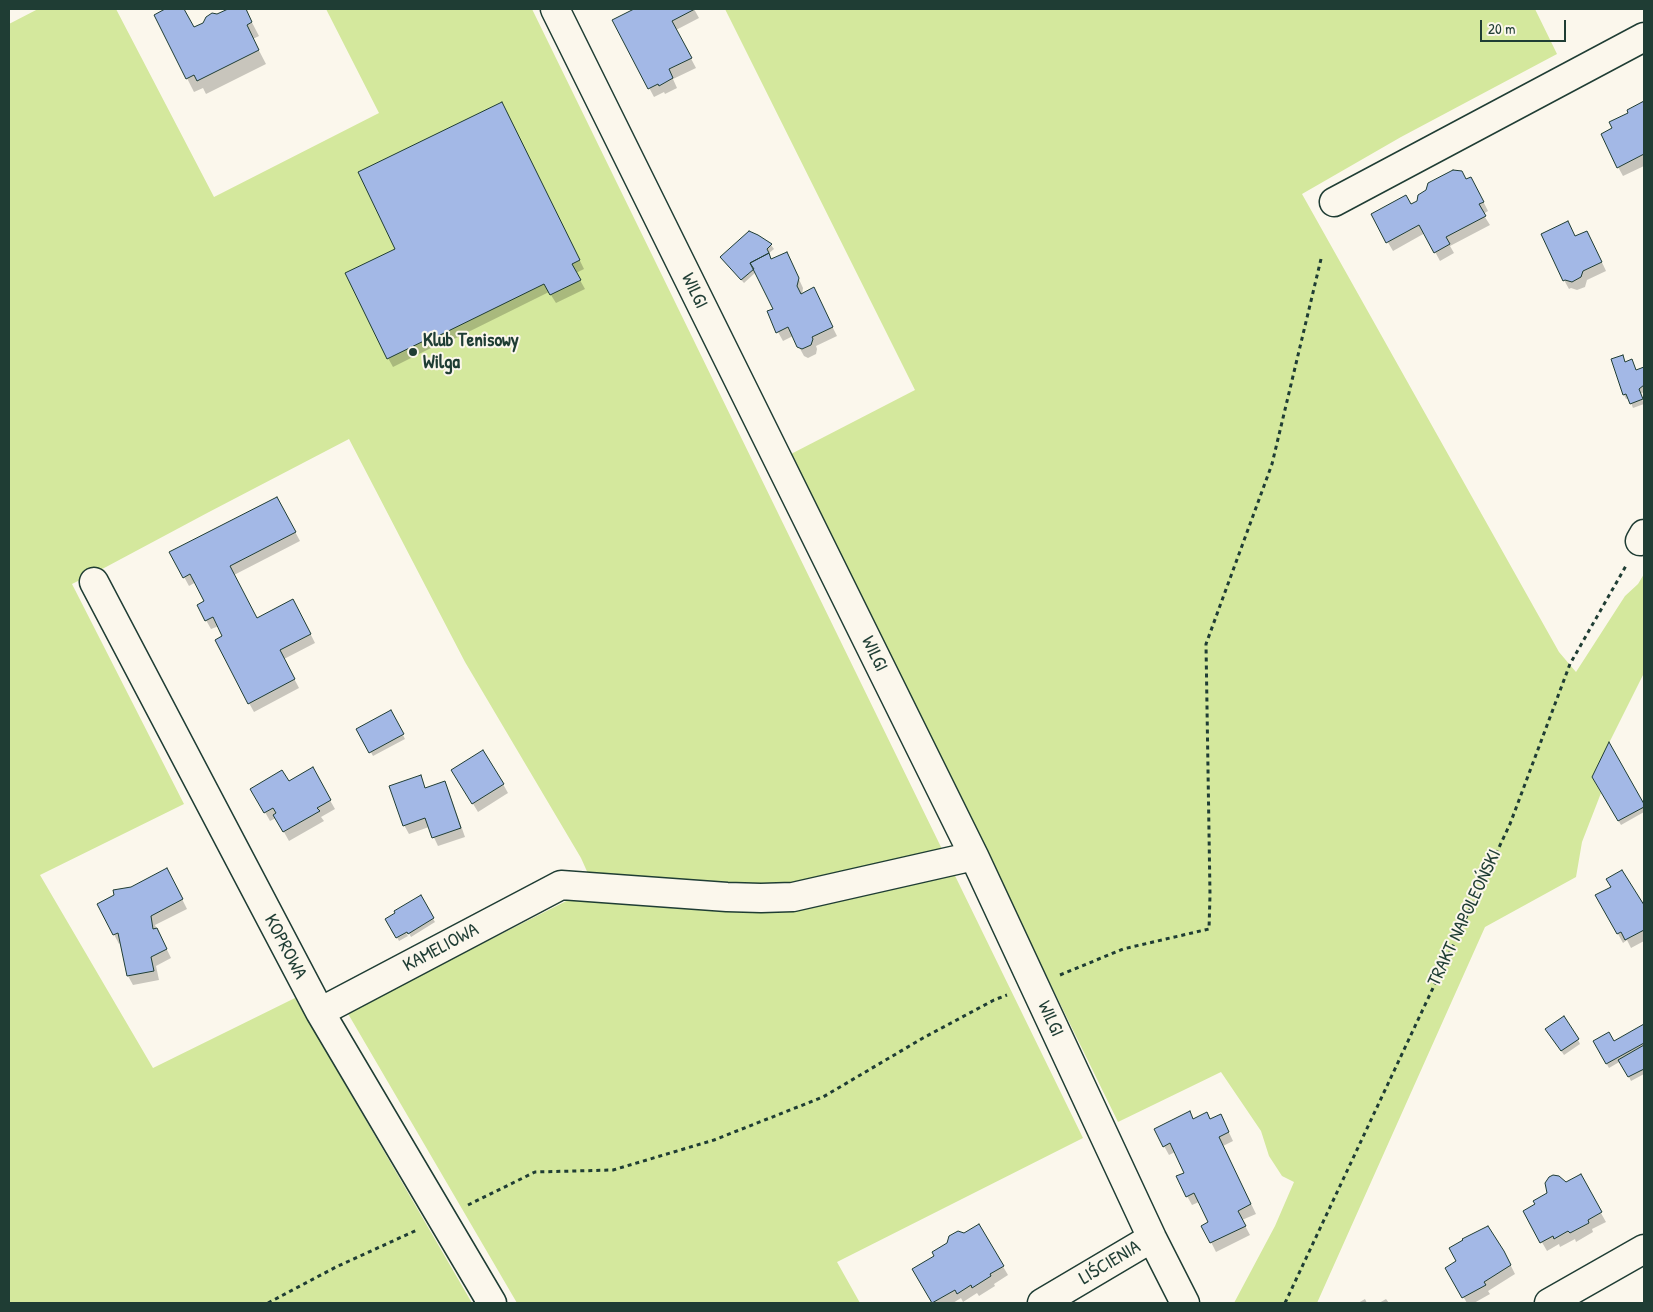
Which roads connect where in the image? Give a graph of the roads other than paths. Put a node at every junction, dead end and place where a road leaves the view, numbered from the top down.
1 (554, 9) edge
2 (1644, 37) edge
3 (1334, 202) dead end
4 (94, 582) dead end
5 (974, 856) junction
6 (320, 1012) junction
7 (1152, 1238) junction
8 (1644, 1249) edge
9 (492, 1303) edge
10 (1042, 1303) edge
11 (1185, 1303) edge
12 (1549, 1303) edge

1 - 5 street, WILGI
2 - 3 street
4 - 6 street, KOPROWA
5 - 6 street, KAMELIOWA
5 - 7 street, WILGI
6 - 9 street, KOPROWA
7 - 10 street, LIŚCIENIA
7 - 11 street, WILGI
8 - 12 street

